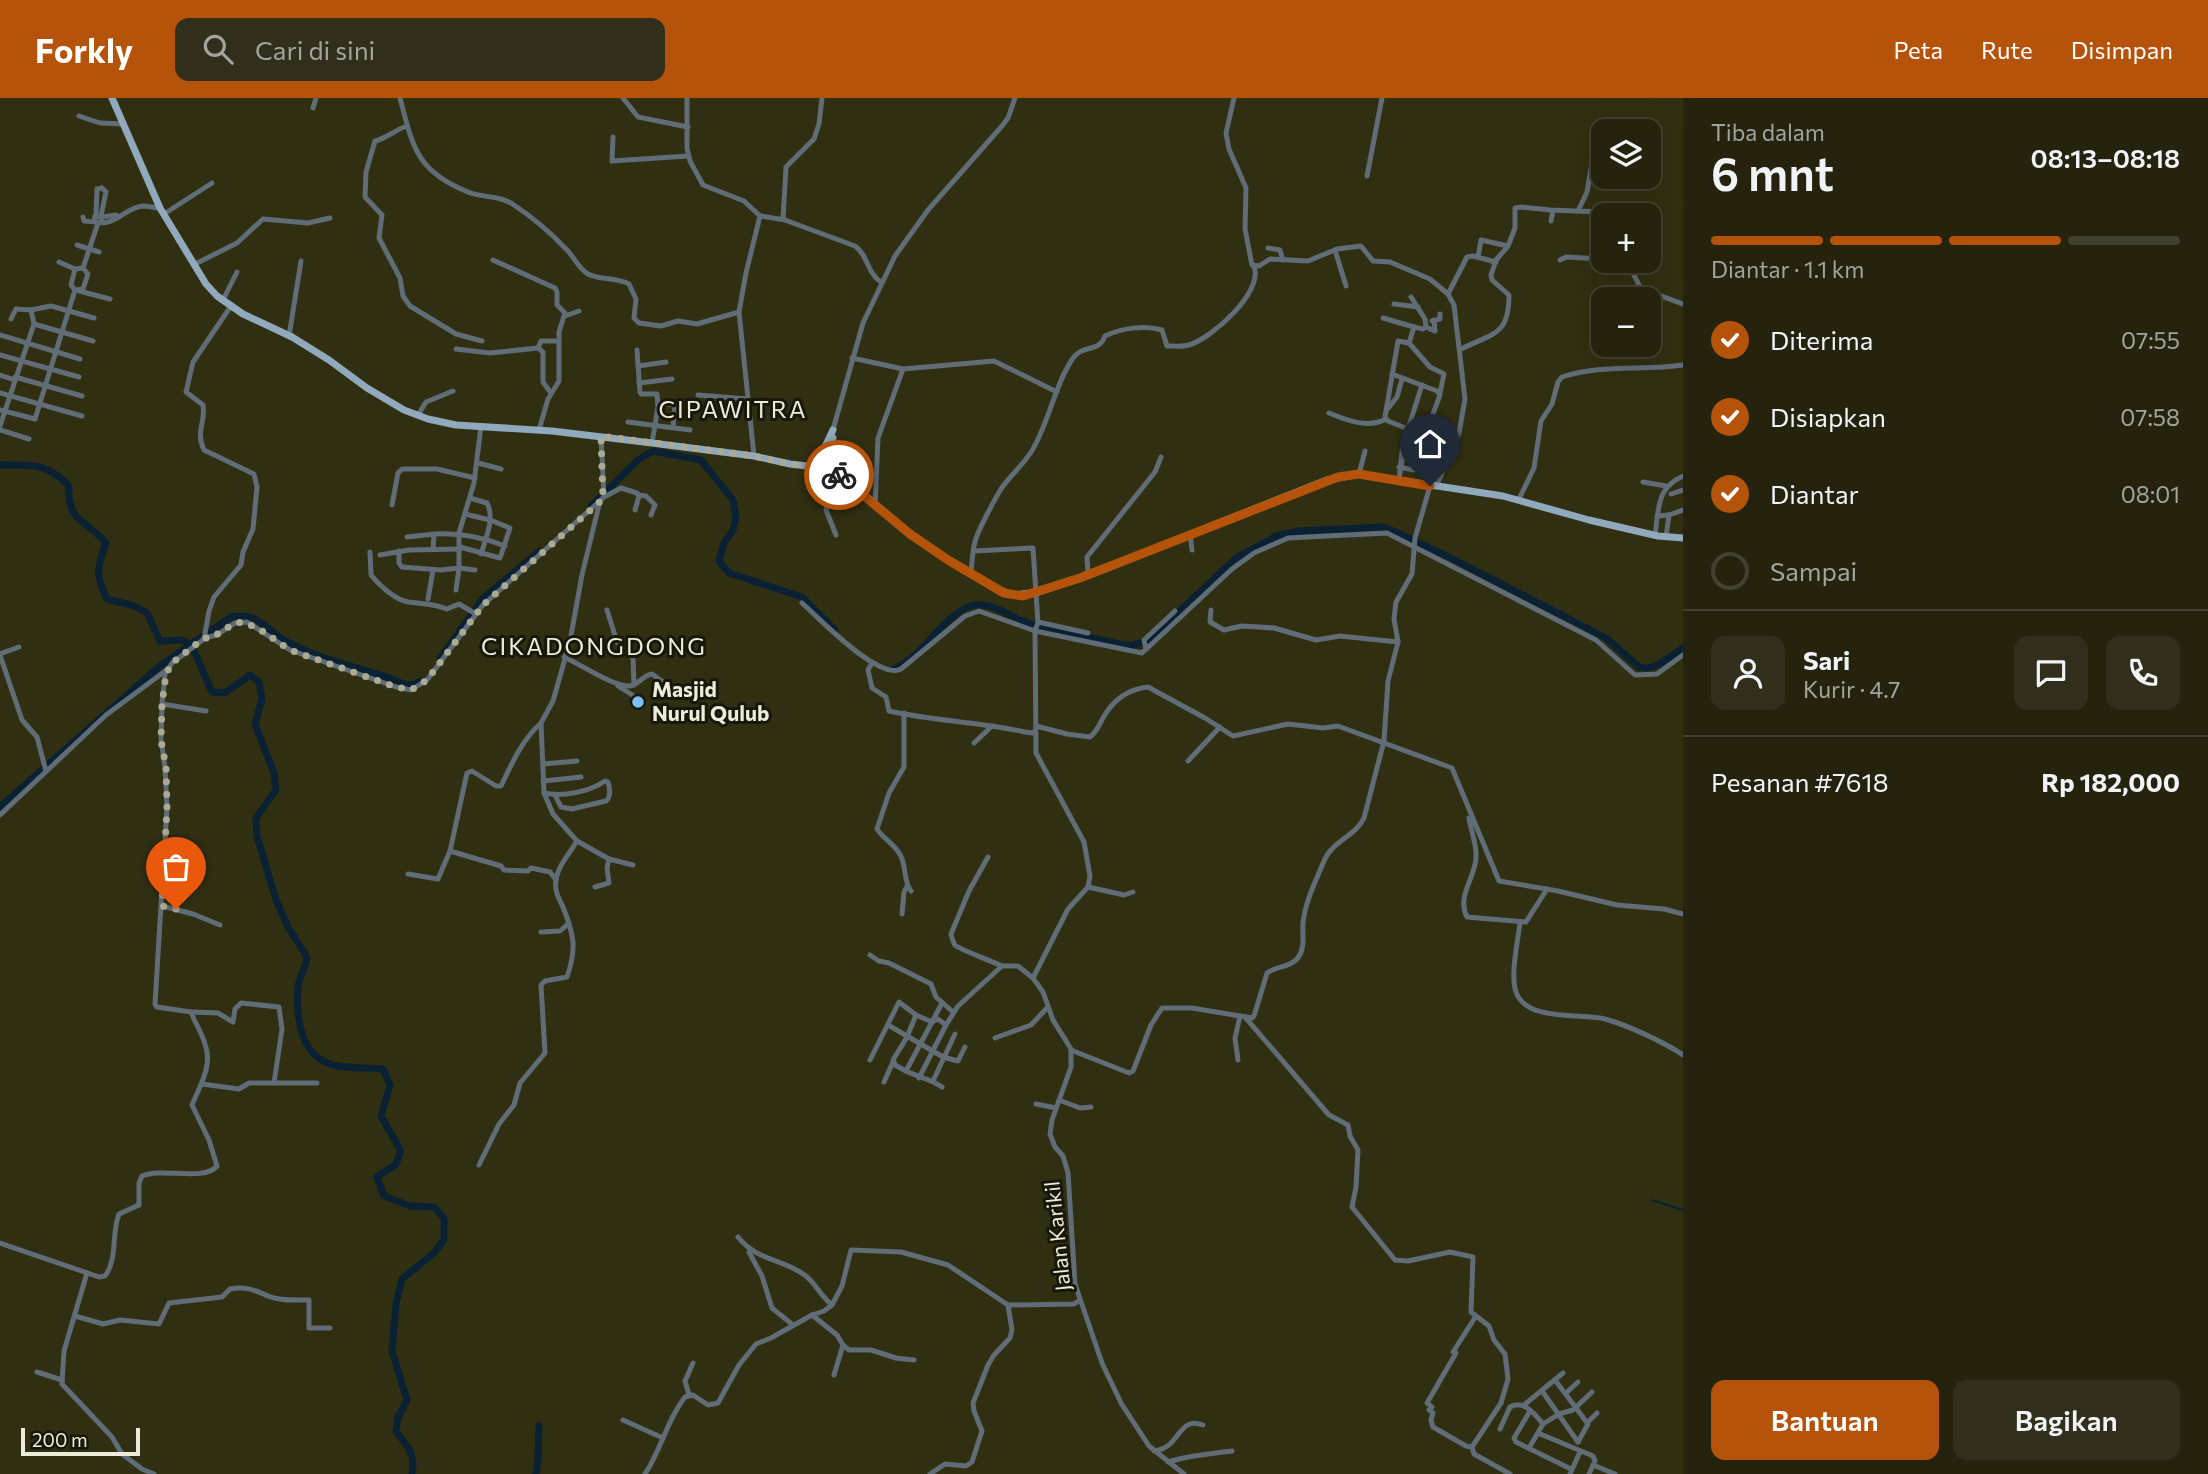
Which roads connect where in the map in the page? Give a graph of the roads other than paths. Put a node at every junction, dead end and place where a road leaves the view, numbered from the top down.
1 (112, 98) edge
2 (316, 98) edge
3 (400, 98) edge
4 (623, 98) edge
5 (687, 98) edge
6 (822, 98) edge
7 (1015, 98) edge
8 (1234, 98) edge
9 (1382, 98) edge
10 (313, 108) dead end
11 (79, 116) dead end
12 (123, 124) junction
13 (407, 126) junction
14 (688, 127) junction
15 (613, 137) dead end
16 (688, 156) junction
17 (1591, 169) edge
18 (1367, 176) dead end
19 (212, 183) dead end
20 (153, 193) junction
21 (144, 206) junction
22 (162, 211) junction
23 (1553, 211) junction
24 (1578, 211) junction
25 (1591, 212) edge
26 (760, 216) junction
27 (330, 218) dead end
28 (783, 219) junction
29 (1551, 221) dead end
30 (77, 245) dead end
31 (1507, 246) junction
32 (1268, 248) dead end
33 (89, 249) junction
34 (1335, 250) junction
35 (99, 252) dead end
36 (1478, 257) junction
37 (1591, 258) edge
38 (493, 260) dead end
39 (1283, 260) junction
40 (1560, 260) dead end
41 (302, 261) dead end
42 (60, 262) dead end
43 (1496, 262) junction
44 (195, 264) junction
45 (1254, 266) junction
46 (83, 268) junction
47 (75, 269) junction
48 (237, 272) dead end
49 (1633, 273) edge
50 (881, 282) junction
51 (1346, 286) dead end
52 (77, 290) junction
53 (1448, 294) junction
54 (1411, 297) dead end
55 (110, 299) dead end
56 (223, 300) junction
57 (1394, 304) dead end
58 (1683, 304) edge
59 (231, 306) junction
60 (1418, 307) junction
61 (31, 310) junction
62 (69, 310) junction
63 (579, 311) dead end
64 (739, 312) junction
65 (1440, 314) dead end
66 (565, 316) junction
67 (94, 318) dead end
68 (1383, 318) dead end
69 (11, 319) dead end
70 (1434, 320) junction
71 (34, 324) junction
72 (1426, 324) junction
73 (1414, 327) junction
74 (62, 331) junction
75 (0, 335) edge
76 (289, 336) junction
77 (1390, 340) dead end
78 (93, 341) dead end
79 (482, 341) dead end
80 (559, 341) junction
81 (1398, 341) junction
82 (27, 344) junction
83 (1409, 344) junction
84 (538, 348) junction
85 (456, 349) dead end
86 (637, 349) dead end
87 (1461, 349) junction
88 (56, 353) junction
89 (0, 355) edge
90 (852, 358) junction
91 (80, 359) dead end
92 (21, 362) junction
93 (666, 362) dead end
94 (1683, 365) edge
95 (638, 366) junction
96 (903, 369) junction
97 (51, 370) junction
98 (1392, 374) junction
99 (0, 375) edge
100 (79, 377) dead end
101 (15, 379) junction
102 (672, 379) dead end
103 (1402, 379) junction
104 (656, 381) junction
105 (639, 383) junction
106 (46, 386) junction
107 (1422, 386) junction
108 (453, 391) dead end
109 (1057, 392) junction
110 (0, 393) edge
111 (551, 393) junction
112 (1440, 393) junction
113 (657, 394) junction
114 (9, 396) junction
115 (82, 396) dead end
116 (698, 396) dead end
117 (748, 399) junction
118 (659, 403) junction
119 (39, 407) junction
120 (2, 411) edge
121 (1386, 411) junction
122 (1329, 413) dead end
123 (418, 415) junction
124 (82, 416) dead end
125 (1386, 419) junction
126 (628, 422) dead end
127 (481, 426) junction
128 (656, 426) junction
129 (673, 427) junction
130 (0, 428) edge
131 (1406, 428) junction
132 (540, 430) junction
133 (690, 430) dead end
134 (833, 430) junction
135 (601, 436) junction
136 (29, 439) dead end
137 (652, 443) junction
138 (1366, 451) dead end
139 (754, 456) junction
140 (1161, 457) dead end
141 (478, 463) junction
142 (809, 466) junction
143 (824, 468) junction
144 (501, 469) dead end
145 (1400, 469) junction
146 (834, 472) junction
147 (1359, 474) junction
148 (1683, 476) edge
149 (475, 478) junction
150 (1399, 481) junction
151 (1643, 482) dead end
152 (1666, 486) junction
153 (1433, 487) junction
154 (1683, 490) edge
155 (1671, 494) dead end
156 (639, 495) junction
157 (603, 496) junction
158 (470, 498) junction
159 (1519, 499) junction
160 (392, 505) dead end
161 (875, 506) junction
162 (635, 510) dead end
163 (1683, 510) edge
164 (465, 514) junction
165 (651, 514) dead end
166 (1669, 515) junction
167 (1657, 516) junction
168 (489, 520) junction
169 (459, 533) junction
170 (1190, 533) junction
171 (435, 534) junction
172 (836, 535) dead end
173 (1655, 535) junction
174 (407, 537) dead end
175 (1666, 537) junction
176 (486, 538) junction
177 (1683, 538) edge
178 (1414, 543) junction
179 (505, 545) junction
180 (460, 548) junction
181 (433, 549) junction
182 (1192, 550) dead end
183 (400, 551) junction
184 (974, 551) junction
185 (370, 552) dead end
186 (481, 554) junction
187 (380, 555) dead end
188 (459, 568) junction
189 (475, 569) dead end
190 (433, 570) junction
191 (971, 574) junction
192 (1088, 574) junction
193 (456, 590) dead end
194 (1035, 593) junction
195 (395, 596) junction
196 (428, 599) dead end
197 (802, 603) dead end
198 (390, 604) dead end
199 (607, 610) dead end
200 (1211, 610) dead end
201 (1175, 611) dead end
202 (474, 612) junction
203 (1038, 622) junction
204 (1035, 631) junction
205 (1088, 633) dead end
206 (204, 637) junction
207 (1398, 642) junction
208 (1145, 644) junction
209 (19, 647) dead end
210 (0, 655) edge
211 (1683, 655) edge
212 (564, 657) junction
213 (872, 663) junction
214 (168, 669) junction
215 (634, 685) junction
216 (618, 686) junction
217 (681, 695) dead end
218 (634, 696) dead end
219 (162, 704) junction
220 (206, 711) dead end
221 (904, 713) junction
222 (541, 723) junction
223 (992, 726) junction
224 (1220, 727) junction
225 (1036, 728) junction
226 (1383, 742) junction
227 (974, 743) dead end
228 (577, 761) dead end
229 (1188, 761) dead end
230 (542, 764) junction
231 (45, 768) junction
232 (582, 777) dead end
233 (543, 781) junction
234 (544, 793) junction
235 (555, 796) junction
236 (1468, 808) junction
237 (0, 815) edge
238 (577, 841) junction
239 (450, 851) junction
240 (988, 857) dead end
241 (609, 859) junction
242 (633, 865) dead end
243 (408, 874) dead end
244 (556, 880) junction
245 (595, 887) dead end
246 (1088, 887) junction
247 (1547, 889) junction
248 (1133, 892) dead end
249 (162, 906) junction
250 (902, 914) dead end
251 (1683, 914) edge
252 (1520, 922) junction
253 (569, 923) junction
254 (220, 925) dead end
255 (541, 932) dead end
256 (870, 955) dead end
257 (1002, 966) junction
258 (1033, 978) junction
259 (942, 1003) junction
260 (1048, 1008) junction
261 (191, 1012) junction
262 (953, 1012) junction
263 (916, 1015) junction
264 (1243, 1017) junction
265 (932, 1022) junction
266 (888, 1025) junction
267 (946, 1025) junction
268 (955, 1034) dead end
269 (907, 1037) junction
270 (995, 1038) dead end
271 (920, 1042) junction
272 (965, 1047) dead end
273 (1071, 1049) junction
274 (933, 1051) junction
275 (1683, 1055) edge
276 (943, 1057) junction
277 (870, 1059) dead end
278 (1238, 1060) dead end
279 (893, 1062) junction
280 (906, 1071) junction
281 (919, 1078) junction
282 (933, 1081) junction
283 (884, 1082) dead end
284 (274, 1083) junction
285 (317, 1083) dead end
286 (202, 1084) junction
287 (942, 1087) dead end
288 (1059, 1100) junction
289 (1036, 1104) dead end
290 (1053, 1107) junction
291 (1091, 1107) dead end
292 (478, 1165) dead end
293 (738, 1237) dead end
294 (0, 1243) edge
295 (745, 1245) junction
296 (87, 1273) junction
297 (1080, 1300) junction
298 (832, 1305) junction
299 (1008, 1305) junction
300 (812, 1315) junction
301 (75, 1316) junction
302 (1476, 1316) junction
303 (793, 1325) junction
304 (330, 1328) dead end
305 (843, 1345) junction
306 (914, 1360) dead end
307 (693, 1363) dead end
308 (37, 1373) dead end
309 (1563, 1373) dead end
310 (834, 1375) dead end
311 (62, 1380) junction
312 (1555, 1380) junction
313 (1578, 1382) dead end
314 (1542, 1391) junction
315 (1592, 1392) dead end
316 (1566, 1394) junction
317 (689, 1395) junction
318 (1501, 1403) junction
319 (1513, 1404) junction
320 (1524, 1405) junction
321 (1576, 1407) junction
322 (1530, 1411) junction
323 (1597, 1413) dead end
324 (1559, 1414) junction
325 (622, 1420) dead end
326 (1587, 1423) junction
327 (1543, 1424) junction
328 (1203, 1425) dead end
329 (1500, 1429) dead end
330 (1538, 1433) junction
331 (663, 1438) junction
332 (1578, 1442) junction
333 (1472, 1447) junction
334 (1529, 1448) junction
335 (1154, 1451) junction
336 (1232, 1451) dead end
337 (1578, 1451) junction
338 (1168, 1462) junction
339 (1593, 1465) junction
340 (1570, 1471) edge
341 (139, 1472) edge
342 (1611, 1473) edge
343 (154, 1474) edge
344 (645, 1474) edge
345 (930, 1474) edge
346 (1184, 1474) edge
347 (1510, 1474) edge
348 (1589, 1474) edge

1 - 12 main road
2 - 10 street
3 - 13 street
4 - 14 street
5 - 14 street
6 - 28 street
7 - 50 street
8 - 45 street
9 - 18 street
11 - 12 street
12 - 20 main road
13 - 64 street
13 - 79 street
14 - 16 street
15 - 16 street
16 - 26 street
17 - 24 street
19 - 22 street
20 - 21 street
20 - 22 main road
21 - 22 street
21 - 33 street
22 - 44 main road
23 - 24 street
23 - 29 street
23 - 31 street
24 - 25 street
26 - 28 street
26 - 64 street
27 - 44 street
28 - 50 street
30 - 33 street
31 - 36 street
31 - 43 street
32 - 39 street
33 - 35 street
33 - 46 street
34 - 39 street
34 - 51 street
34 - 53 street
36 - 43 street
36 - 53 street
37 - 40 street
38 - 66 street
39 - 45 street
41 - 76 street
42 - 47 street
43 - 87 street
44 - 56 main road
45 - 109 street
46 - 47 street
46 - 52 street
47 - 52 street
48 - 56 street
49 - 58 street
50 - 90 street
52 - 55 street
52 - 62 street
53 - 87 street
54 - 60 street
56 - 59 main road
57 - 60 street
59 - 76 main road
59 - 206 street
60 - 72 street
61 - 62 street
61 - 69 street
61 - 71 street
62 - 67 street
62 - 74 street
63 - 66 street
64 - 117 street
65 - 70 street
66 - 80 street
68 - 73 street
70 - 72 street
70 - 72 street
71 - 74 street
71 - 82 street
72 - 73 street
73 - 83 street
74 - 78 street
74 - 88 street
75 - 82 street
76 - 123 main road
77 - 81 street
80 - 84 street
80 - 111 street
81 - 83 street
81 - 98 street
82 - 88 street
82 - 92 street
83 - 112 street
84 - 85 street
84 - 111 street
86 - 95 street
87 - 153 street
88 - 91 street
88 - 97 street
89 - 92 street
90 - 96 street
90 - 134 street
92 - 97 street
92 - 101 street
93 - 95 street
94 - 159 street
95 - 105 street
96 - 109 street
96 - 161 street
97 - 100 street
97 - 106 street
98 - 103 street
98 - 121 street
99 - 101 street
101 - 106 street
101 - 114 street
102 - 104 street
103 - 107 street
103 - 121 street
104 - 105 street
104 - 113 street
105 - 113 street
106 - 115 street
106 - 119 street
107 - 112 street
107 - 131 street
108 - 123 street
109 - 184 street
110 - 114 street
111 - 132 street
112 - 145 street
113 - 118 street
114 - 119 street
114 - 120 street
116 - 117 street
117 - 139 street
118 - 128 street
118 - 129 street
119 - 120 street
119 - 124 street
120 - 130 street
121 - 125 street
122 - 125 street
123 - 127 main road
125 - 131 street
126 - 128 street
127 - 132 main road
127 - 141 street
128 - 129 street
128 - 137 street
129 - 133 street
130 - 136 street
131 - 145 street
132 - 135 main road
134 - 142 main road
134 - 143 street
134 - 146 main road
135 - 137 main road
135 - 157 street
137 - 139 main road
138 - 147 street
139 - 142 main road
140 - 192 street
141 - 144 street
141 - 149 street
142 - 143 main road
143 - 146 main road
145 - 150 street
146 - 161 main road
146 - 172 street
147 - 150 main road
147 - 170 main road
148 - 152 street
149 - 158 street
149 - 160 street
150 - 153 main road
151 - 152 street
152 - 167 street
153 - 159 main road
153 - 178 street
154 - 155 street
156 - 157 street
156 - 162 street
156 - 165 street
157 - 202 street
157 - 212 street
158 - 164 street
158 - 168 street
159 - 173 main road
161 - 191 main road
163 - 166 street
164 - 168 street
164 - 169 street
166 - 167 street
166 - 175 street
167 - 173 street
168 - 176 street
168 - 179 street
169 - 171 street
169 - 176 street
169 - 180 street
170 - 182 street
170 - 192 main road
171 - 174 street
171 - 181 street
173 - 175 main road
175 - 177 main road
176 - 179 street
176 - 186 street
178 - 207 street
178 - 208 street
178 - 211 street
179 - 186 street
180 - 181 street
180 - 186 street
180 - 188 street
181 - 183 street
183 - 187 street
183 - 190 street
184 - 191 street
184 - 194 street
185 - 195 street
188 - 189 street
188 - 190 street
188 - 193 street
190 - 196 street
191 - 194 main road
192 - 194 main road
194 - 203 street
195 - 198 street
195 - 202 street
197 - 213 street
199 - 215 street
200 - 207 street
201 - 208 street
202 - 206 street
203 - 204 street
203 - 205 street
204 - 208 street
204 - 213 street
204 - 225 street
206 - 214 street
207 - 226 street
209 - 210 street
210 - 231 street
212 - 216 street
212 - 222 street
213 - 221 street
214 - 219 street
214 - 231 street
215 - 216 street
215 - 217 street
216 - 218 street
219 - 220 street
219 - 249 street
221 - 223 street
221 - 250 street
222 - 230 street
222 - 239 street
223 - 225 street
223 - 227 street
224 - 225 street
224 - 226 street
224 - 229 street
225 - 246 street
226 - 236 street
226 - 264 street
228 - 230 street
230 - 233 street
231 - 237 street
232 - 233 street
233 - 234 street
234 - 235 street
234 - 238 street
235 - 235 street
236 - 247 street
236 - 252 street
238 - 241 street
238 - 244 street
239 - 243 street
239 - 244 street
240 - 257 street
241 - 242 street
241 - 245 street
244 - 253 street
246 - 248 street
246 - 258 street
247 - 251 street
247 - 252 street
249 - 254 street
249 - 261 street
252 - 275 street
253 - 255 street
253 - 292 street
256 - 259 street
257 - 258 street
257 - 262 street
258 - 260 street
259 - 262 street
259 - 265 street
260 - 270 street
260 - 273 street
261 - 284 street
261 - 286 street
262 - 267 street
263 - 265 street
263 - 266 street
263 - 269 street
264 - 273 street
264 - 278 street
264 - 302 street
265 - 267 street
265 - 271 street
266 - 269 street
266 - 277 street
267 - 274 street
268 - 276 street
269 - 271 street
269 - 279 street
271 - 274 street
271 - 280 street
272 - 276 street
273 - 288 street, Jalan Karikil
274 - 276 street
274 - 281 street
276 - 282 street
279 - 280 street
279 - 283 street
280 - 281 street
281 - 282 street
282 - 287 street
284 - 285 street
284 - 286 street
286 - 296 street
288 - 290 street, Jalan Karikil
288 - 291 street
289 - 290 street
290 - 297 street, Jalan Karikil
293 - 295 street
294 - 296 street
295 - 298 street
295 - 303 street
296 - 301 street
297 - 299 street
297 - 335 street, Jalan Karikil
298 - 299 street
298 - 300 street
299 - 345 street
300 - 303 street
300 - 305 street
301 - 304 street
301 - 311 street
302 - 318 street
302 - 333 street
303 - 317 street
305 - 306 street
305 - 310 street
307 - 317 street
308 - 311 street
309 - 312 street
311 - 341 street
312 - 314 street
312 - 316 street
313 - 316 street
314 - 320 street
314 - 324 street
315 - 321 street
316 - 321 street
317 - 331 street
318 - 319 street
318 - 333 street
319 - 320 street
319 - 329 street
320 - 322 street
321 - 324 street
321 - 326 street
322 - 327 street
322 - 334 street
323 - 326 street
324 - 327 street
324 - 332 street
325 - 331 street
326 - 332 street
327 - 330 street
328 - 335 street
330 - 334 street
330 - 337 street
331 - 344 street
332 - 337 street
333 - 347 street
334 - 340 street
335 - 338 street, Jalan Karikil
336 - 338 street
337 - 339 street
337 - 340 street
338 - 346 street, Jalan Karikil
339 - 342 street
339 - 348 street
341 - 343 street

